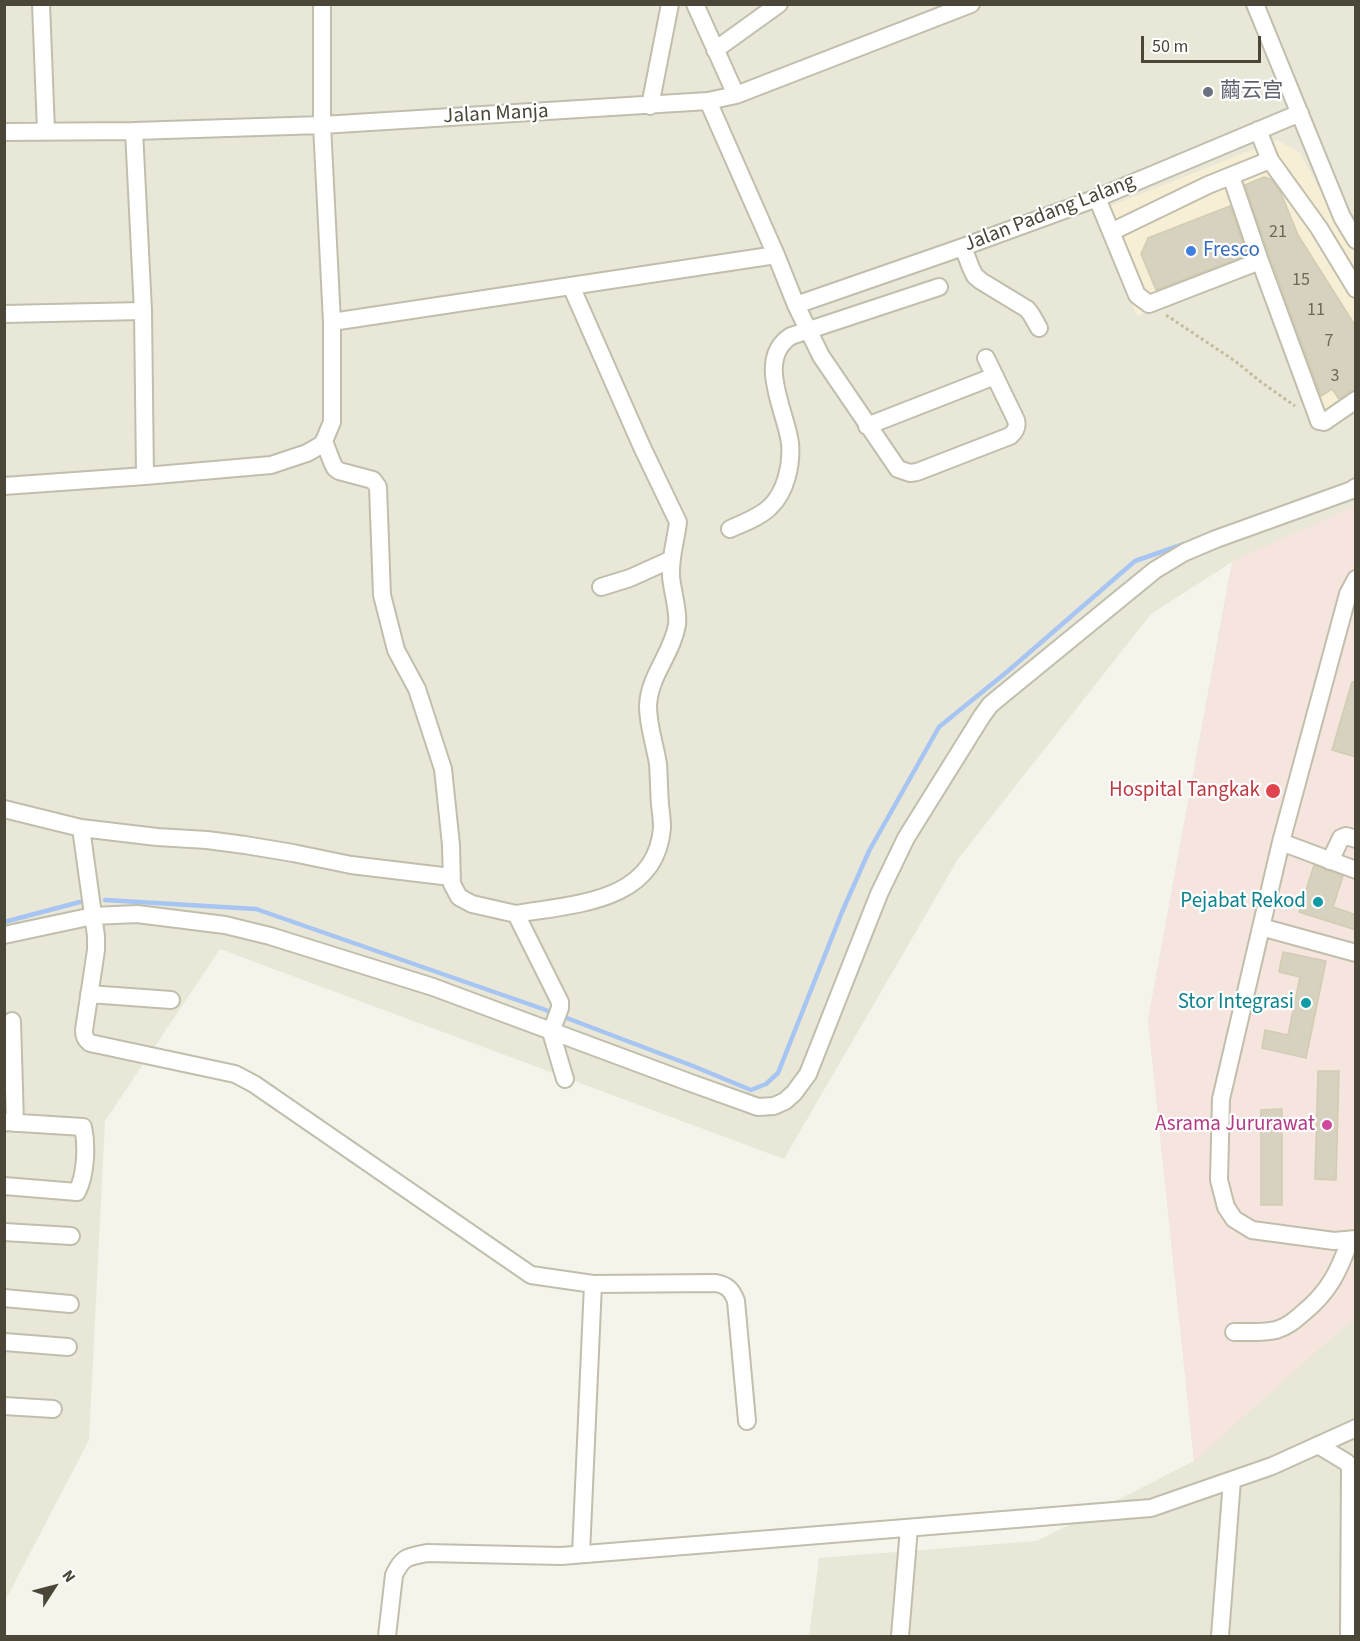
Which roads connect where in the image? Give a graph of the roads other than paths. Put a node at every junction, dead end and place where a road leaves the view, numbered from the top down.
1 (41, 4) edge
2 (322, 4) edge
3 (670, 4) edge
4 (695, 4) edge
5 (779, 4) edge
6 (971, 4) edge
7 (1256, 4) edge
8 (1268, 4) edge
9 (934, 11) edge
10 (1264, 25) junction
11 (715, 50) junction
12 (736, 95) junction
13 (708, 101) junction
14 (650, 106) junction
15 (1300, 113) junction
16 (322, 125) junction
17 (1258, 130) junction
18 (46, 131) junction
19 (134, 131) junction
20 (4, 132) edge
21 (1270, 160) junction
22 (1231, 176) junction
23 (1097, 198) junction
24 (1111, 232) junction
25 (1356, 240) edge
26 (963, 247) junction
27 (776, 255) junction
28 (1260, 261) junction
29 (571, 286) junction
30 (939, 287) dead end
31 (1356, 289) edge
32 (796, 305) junction
33 (143, 310) junction
34 (4, 314) edge
35 (332, 322) junction
36 (1039, 328) dead end
37 (808, 332) junction
38 (986, 358) dead end
39 (995, 376) junction
40 (1356, 400) edge
41 (867, 426) junction
42 (324, 441) junction
43 (145, 476) junction
44 (4, 486) edge
45 (1356, 487) edge
46 (730, 529) dead end
47 (672, 559) junction
48 (1356, 579) edge
49 (601, 587) dead end
50 (4, 809) edge
51 (81, 828) junction
52 (1356, 839) edge
53 (1281, 842) junction
54 (1330, 861) junction
55 (1356, 870) edge
56 (452, 877) junction
57 (516, 914) junction
58 (93, 916) junction
59 (1261, 927) junction
60 (4, 935) edge
61 (1356, 953) edge
62 (89, 994) junction
63 (171, 1000) dead end
64 (12, 1021) dead end
65 (552, 1029) junction
66 (565, 1079) dead end
67 (10, 1122) edge
68 (4, 1186) edge
69 (4, 1232) edge
70 (71, 1236) dead end
71 (1353, 1240) edge
72 (593, 1284) junction
73 (4, 1298) edge
74 (70, 1304) dead end
75 (1234, 1332) dead end
76 (4, 1342) edge
77 (68, 1347) dead end
78 (4, 1406) edge
79 (53, 1409) dead end
80 (747, 1421) dead end
81 (1356, 1428) edge
82 (1318, 1444) junction
83 (1232, 1480) junction
84 (909, 1528) junction
85 (581, 1554) junction
86 (387, 1636) edge
87 (900, 1636) edge
88 (1220, 1636) edge
89 (1349, 1636) edge

1 - 18 street
2 - 16 street
3 - 14 street
4 - 11 street
5 - 11 street
6 - 9 street, Jalan Manja
7 - 10 street
8 - 10 street
9 - 12 street, Jalan Manja
10 - 15 street
11 - 12 street
12 - 13 street, Jalan Manja
13 - 14 street, Jalan Manja
13 - 27 street
14 - 16 street, Jalan Manja
15 - 17 street, Jalan Padang Lalang
15 - 25 street
16 - 19 street, Jalan Manja
16 - 35 street
17 - 21 street
17 - 23 street, Jalan Padang Lalang
18 - 19 street, Jalan Manja
18 - 20 street, Jalan Manja
19 - 33 street
21 - 22 street
21 - 31 street
22 - 24 street
22 - 28 street
23 - 24 street
23 - 26 street, Jalan Padang Lalang
24 - 28 street
26 - 32 street, Jalan Padang Lalang
26 - 36 street
27 - 29 street
27 - 32 street
28 - 40 street
29 - 35 street
29 - 47 street
30 - 37 street
32 - 37 street
33 - 34 street
33 - 43 street
35 - 42 street
37 - 41 street
37 - 46 street
38 - 39 street
39 - 41 street
39 - 41 street
42 - 43 street
42 - 56 street
43 - 44 street
45 - 65 street
47 - 49 street
47 - 57 street
48 - 53 street
50 - 51 street
51 - 56 street
51 - 58 street
52 - 54 street
53 - 54 street
53 - 59 street
54 - 55 street
56 - 57 street
57 - 65 street
58 - 60 street
58 - 62 street
58 - 65 street
59 - 61 street
59 - 71 street
62 - 63 street
62 - 72 street
64 - 67 street
65 - 66 street
67 - 68 street
69 - 70 street
71 - 75 street
72 - 80 street
72 - 85 street
73 - 74 street
76 - 77 street
78 - 79 street
81 - 82 street
82 - 83 street
82 - 89 street
83 - 84 street
83 - 88 street
84 - 85 street
84 - 87 street
85 - 86 street

